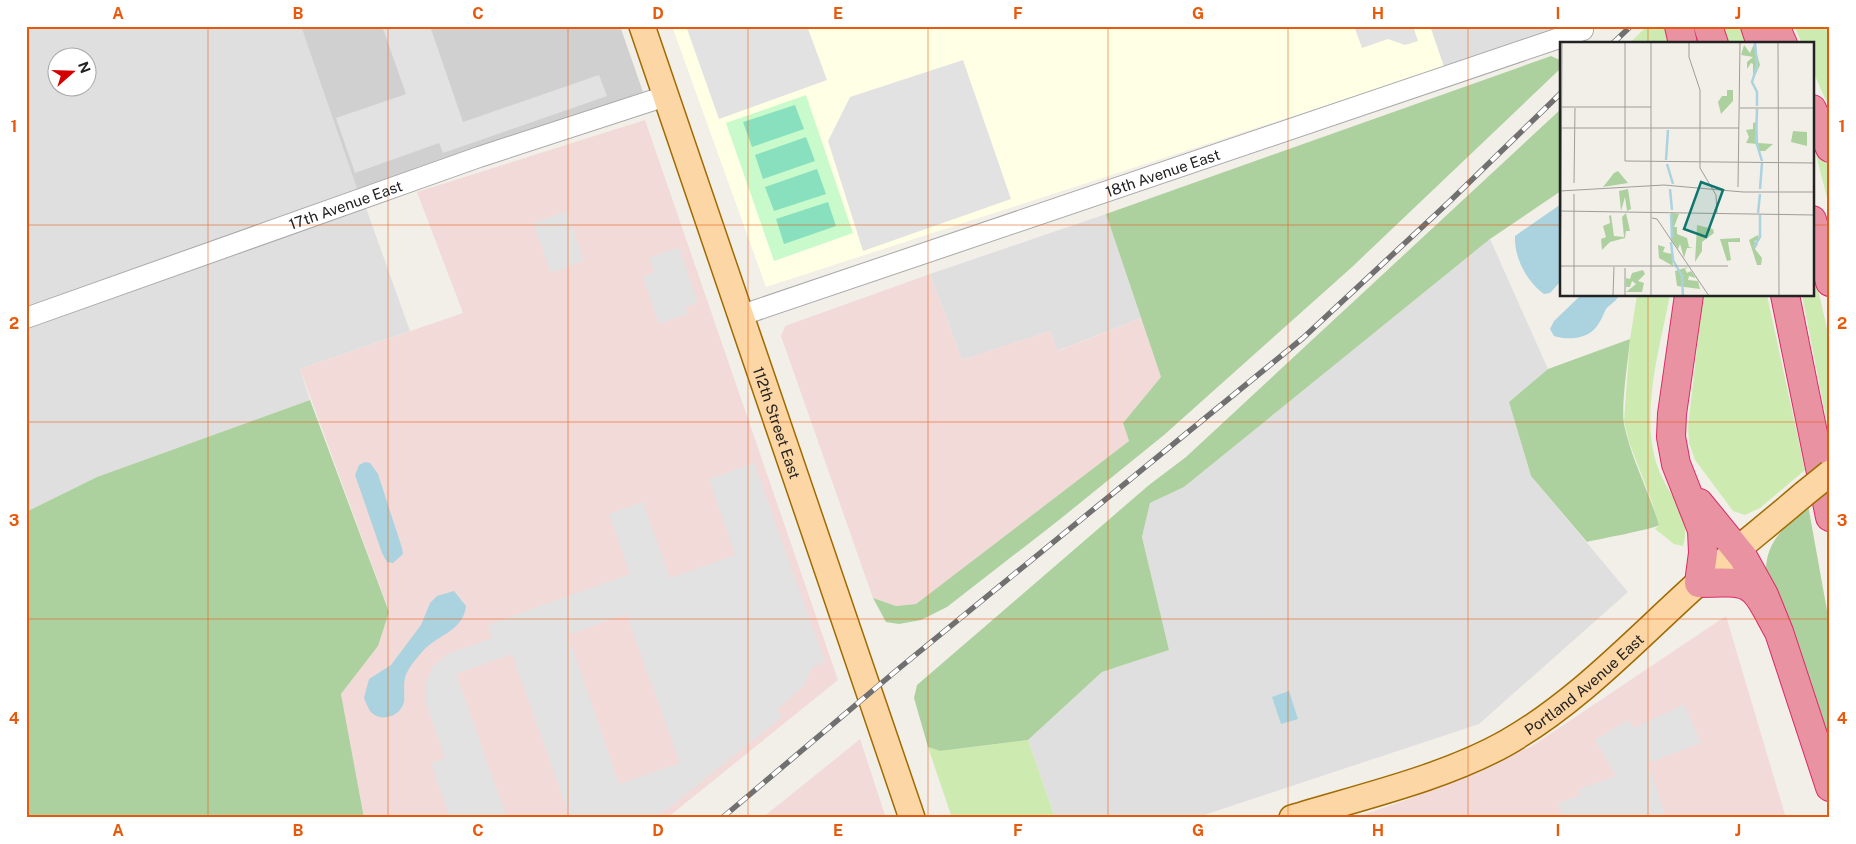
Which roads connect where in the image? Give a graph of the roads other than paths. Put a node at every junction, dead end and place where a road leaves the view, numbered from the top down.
1 (642, 26) edge
2 (1679, 26) edge
3 (1708, 26) edge
4 (1755, 26) edge
5 (1776, 26) edge
6 (1583, 30) dead end
7 (1683, 42) edge
8 (1713, 42) edge
9 (1760, 42) edge
10 (1782, 42) edge
11 (666, 96) junction
12 (1814, 113) edge
13 (1830, 148) edge
14 (1814, 227) edge
15 (1830, 282) edge
16 (1689, 296) edge
17 (1785, 296) edge
18 (742, 315) junction
19 (26, 318) edge
20 (1830, 473) edge
21 (1687, 486) junction
22 (1830, 517) edge
23 (1738, 550) junction
24 (1699, 582) junction
25 (1778, 632) junction
26 (1830, 787) edge
27 (912, 818) edge
28 (1292, 818) edge

1 - 11 main road, 112th Street East
2 - 7 highway
3 - 8 highway
4 - 9 highway
5 - 10 highway
6 - 18 street, 18th Avenue East
11 - 18 main road, 112th Street East
11 - 19 street, 17th Avenue East
12 - 13 highway
14 - 15 highway
16 - 21 highway
17 - 22 highway
18 - 27 main road, 112th Street East
20 - 23 main road, Portland Avenue East, bridge
21 - 23 highway
21 - 24 highway
23 - 24 main road, Portland Avenue East
23 - 25 highway
24 - 25 highway
24 - 28 main road, Portland Avenue East
25 - 26 highway

